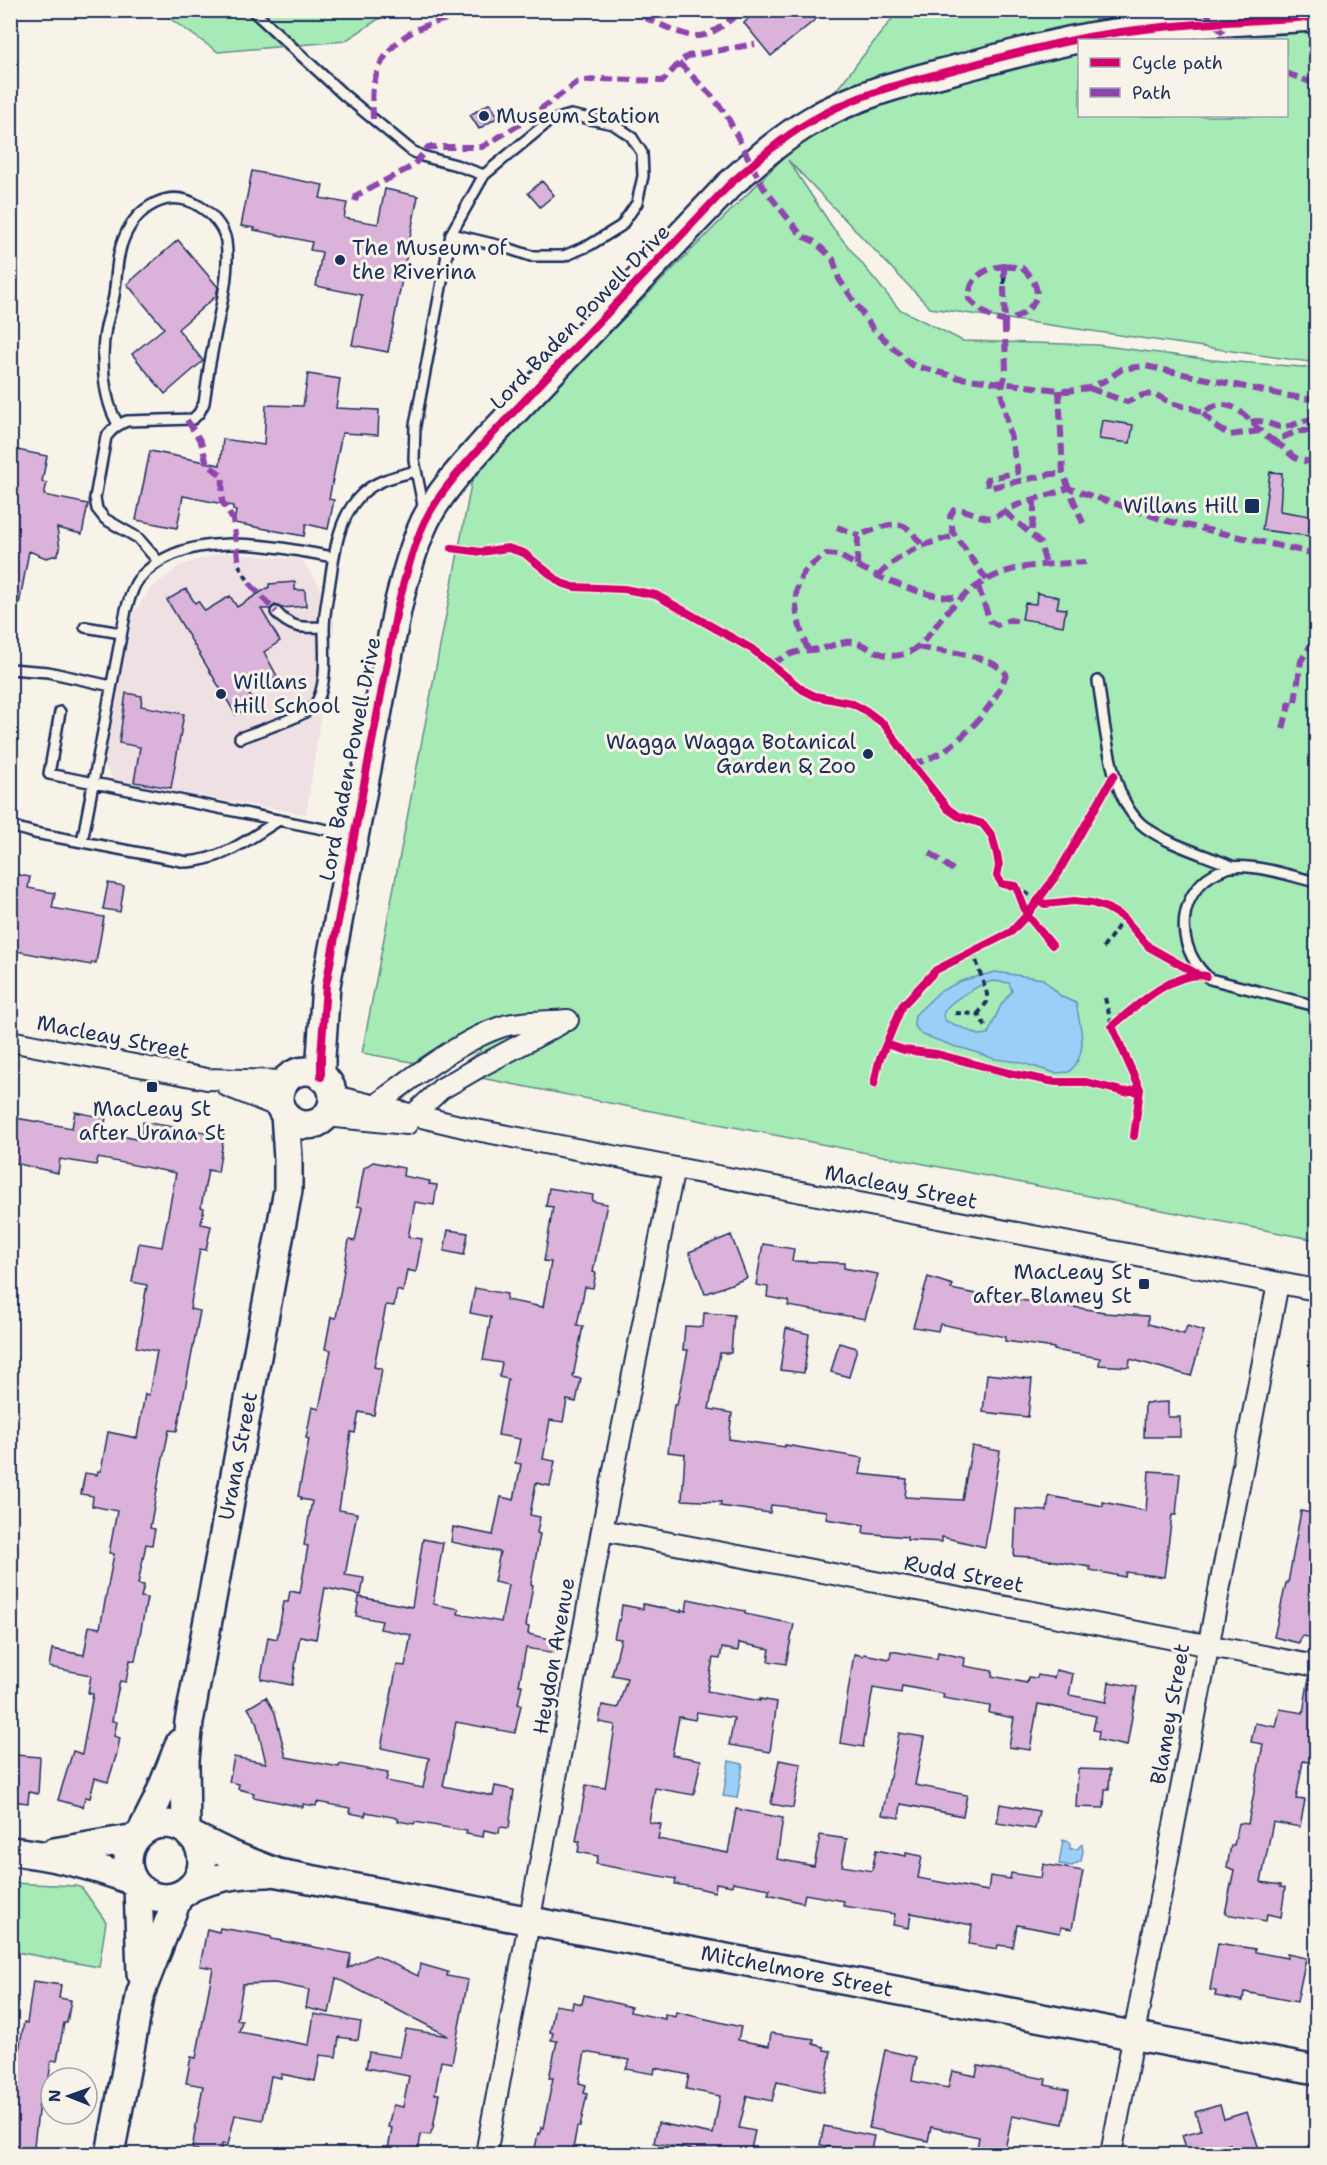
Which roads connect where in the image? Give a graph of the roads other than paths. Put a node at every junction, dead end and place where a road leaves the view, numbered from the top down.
1 (252, 10) edge
2 (1317, 17) edge
3 (1083, 39) edge
4 (1078, 40) edge
5 (484, 175) junction
6 (451, 234) junction
7 (118, 424) junction
8 (416, 471) junction
9 (426, 520) junction
10 (333, 557) junction
11 (159, 561) junction
12 (276, 612) dead end
13 (85, 627) dead end
14 (324, 627) junction
15 (121, 633) junction
16 (10, 669) edge
17 (1098, 681) dead end
18 (111, 686) junction
19 (60, 712) dead end
20 (240, 738) dead end
21 (93, 783) junction
22 (279, 820) junction
23 (10, 826) edge
24 (354, 835) junction
25 (82, 842) junction
26 (1234, 867) junction
27 (1317, 882) edge
28 (326, 985) junction
29 (1317, 1006) edge
30 (10, 1041) edge
31 (288, 1078) junction
32 (207, 1079) junction
33 (324, 1103) junction
34 (375, 1106) junction
35 (284, 1111) junction
36 (413, 1115) junction
37 (476, 1130) junction
38 (674, 1168) junction
39 (288, 1190) junction
40 (1278, 1283) junction
41 (1317, 1290) edge
42 (602, 1530) junction
43 (1207, 1646) junction
44 (1317, 1666) edge
45 (189, 1722) junction
46 (188, 1833) junction
47 (139, 1836) junction
48 (23, 1852) edge
49 (278, 1873) junction
50 (136, 1884) junction
51 (185, 1891) junction
52 (530, 1920) junction
53 (141, 1992) junction
54 (1135, 2036) junction
55 (1317, 2070) edge
56 (110, 2154) edge
57 (486, 2154) edge
58 (1111, 2154) edge

1 - 5 lane
2 - 3 street, Lord Baden Powell Drive
4 - 9 street, Lord Baden Powell Drive
5 - 6 lane
5 - 6 lane
6 - 8 lane
7 - 7 lane
7 - 11 lane
8 - 9 lane
8 - 10 lane
9 - 24 street, Lord Baden Powell Drive
10 - 11 lane
10 - 14 lane
11 - 15 lane
12 - 14 lane
13 - 15 lane
14 - 20 lane
15 - 18 lane
16 - 18 lane
17 - 26 lane
18 - 21 lane
19 - 21 lane
21 - 22 lane
21 - 25 lane
22 - 24 lane
22 - 25 lane
23 - 25 lane
24 - 28 street, Lord Baden Powell Drive
26 - 27 lane
26 - 29 lane
28 - 31 street, Lord Baden Powell Drive
28 - 33 street, Lord Baden Powell Drive
30 - 32 street, Macleay Street
31 - 32 street, Macleay Street
31 - 33 street
31 - 35 street
32 - 35 street, Macleay Street
33 - 34 street, Macleay Street
33 - 35 street
33 - 37 street, Macleay Street
33 - 39 street, Urana Street
34 - 36 street, Macleay Street
34 - 36 street
35 - 39 street, Urana Street
36 - 37 street, Macleay Street
37 - 38 street, Macleay Street
38 - 40 street, Macleay Street
38 - 42 street, Heydon Avenue
39 - 45 street, Urana Street
40 - 41 street, Macleay Street
40 - 43 street, Blamey Street
42 - 43 street, Rudd Street
42 - 52 street, Heydon Avenue
43 - 44 street, Rudd Street
43 - 54 street, Blamey Street
45 - 46 street, Urana Street
45 - 47 street, Urana Street
46 - 47 street
46 - 49 street, Mitchelmore Street
46 - 51 street
47 - 48 street
47 - 50 street
48 - 50 street
49 - 51 street, Mitchelmore Street
49 - 52 street, Mitchelmore Street
50 - 51 street
50 - 53 street
51 - 53 street
52 - 54 street, Mitchelmore Street
52 - 57 street, Heydon Avenue
53 - 56 street
54 - 55 street, Mitchelmore Street
54 - 58 street, Blamey Street

